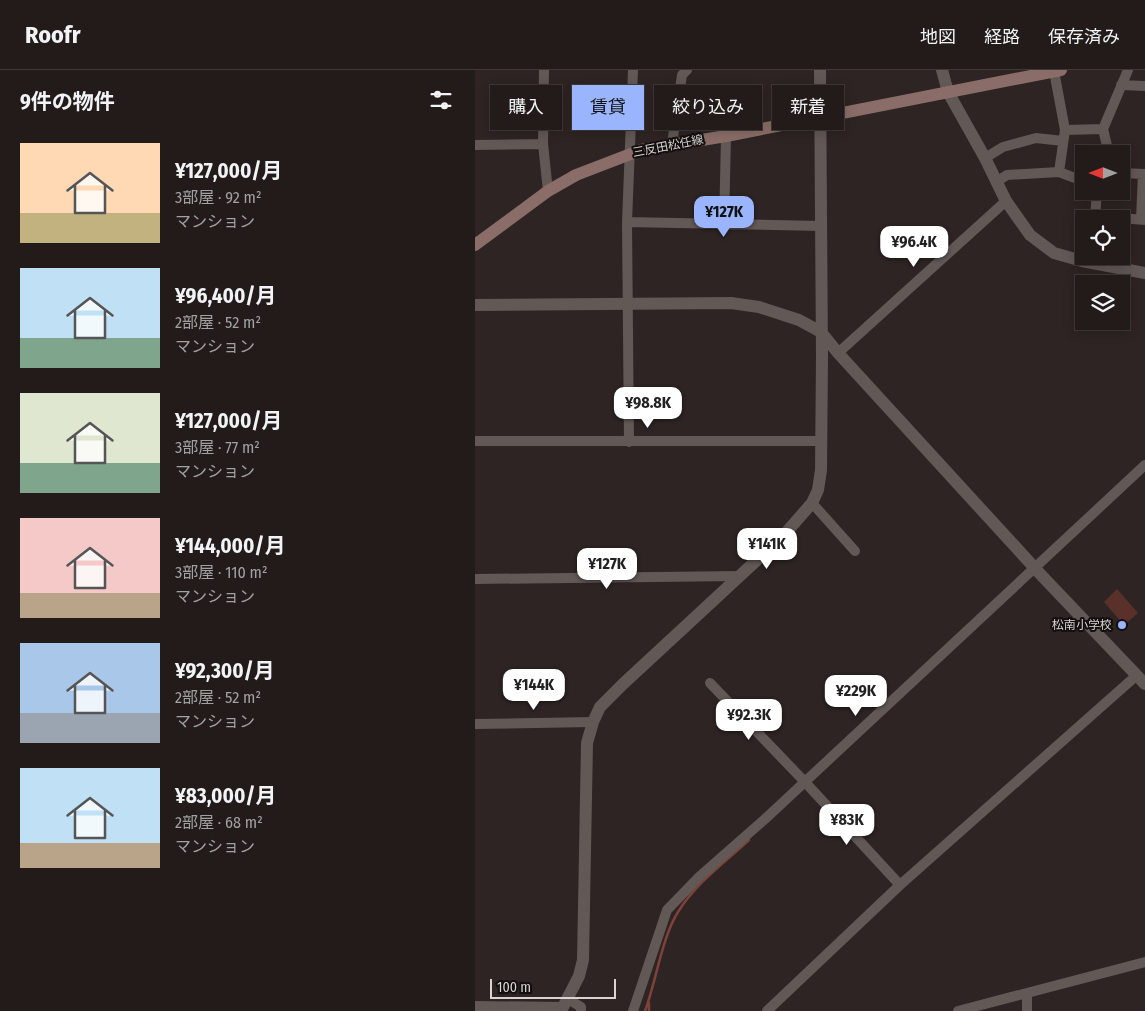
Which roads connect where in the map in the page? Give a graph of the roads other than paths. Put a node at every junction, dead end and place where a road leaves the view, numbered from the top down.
1 (544, 70) edge
2 (633, 70) edge
3 (687, 70) edge
4 (819, 70) edge
5 (942, 70) edge
6 (1128, 70) edge
7 (1057, 71) edge
8 (820, 85) edge
9 (1121, 85) junction
10 (1145, 86) edge
11 (948, 92) junction
12 (844, 112) edge
13 (772, 127) edge
14 (1103, 129) junction
15 (821, 130) edge
16 (726, 136) junction
17 (1064, 136) junction
18 (475, 144) edge
19 (543, 144) junction
20 (672, 144) junction
21 (1107, 145) edge
22 (631, 153) junction
23 (985, 158) junction
24 (1059, 172) junction
25 (1130, 173) edge
26 (1144, 174) edge
27 (1075, 178) edge
28 (996, 182) junction
29 (548, 191) junction
30 (1006, 201) junction
31 (1130, 219) edge
32 (1143, 219) edge
33 (627, 222) junction
34 (724, 225) junction
35 (821, 226) junction
36 (475, 245) edge
37 (1075, 257) edge
38 (1113, 265) edge
39 (1145, 273) edge
40 (628, 303) junction
41 (475, 305) edge
42 (821, 332) junction
43 (838, 353) junction
44 (475, 441) edge
45 (821, 441) junction
46 (629, 442) junction
47 (1145, 465) edge
48 (812, 503) junction
49 (855, 551) dead end
50 (1034, 566) junction
51 (740, 576) junction
52 (475, 579) edge
53 (1141, 680) edge
54 (710, 683) dead end
55 (593, 722) junction
56 (475, 724) edge
57 (808, 784) junction
58 (899, 885) junction
59 (1145, 962) edge
60 (1027, 994) junction
61 (475, 1006) edge
62 (564, 1006) edge
63 (581, 1011) edge
64 (633, 1011) edge
65 (767, 1011) edge
66 (958, 1011) edge
67 (1027, 1011) edge

1 - 19 street
2 - 22 street
3 - 20 street
4 - 8 street
5 - 11 street
6 - 9 street
7 - 11 main road, 三反田松任線
7 - 17 street
9 - 10 street
9 - 14 street
11 - 12 main road, 三反田松任線
11 - 23 street
13 - 16 main road, 三反田松任線
14 - 17 street
14 - 21 street
15 - 35 street
16 - 20 main road, 三反田松任線
16 - 34 street
17 - 23 street
17 - 24 street
18 - 19 street
19 - 29 street
20 - 22 main road, 三反田松任線
22 - 29 main road, 三反田松任線
22 - 33 street
23 - 28 street
24 - 27 street
24 - 28 street
25 - 26 street
26 - 32 street
28 - 30 street
29 - 36 main road, 三反田松任線
30 - 37 street
30 - 43 street
31 - 32 street
33 - 34 street
33 - 40 street
34 - 35 street
35 - 42 street
38 - 39 street
40 - 41 street
40 - 42 street
40 - 46 street
42 - 43 street
42 - 45 street
43 - 50 street
44 - 46 street
45 - 46 street
45 - 48 street
47 - 50 street
48 - 49 street
48 - 51 street
50 - 53 street
50 - 57 street
51 - 52 street
51 - 55 street
53 - 58 street
54 - 57 street
55 - 56 street
55 - 62 street
57 - 58 street
57 - 64 street
58 - 65 street
59 - 60 street
60 - 66 street
60 - 67 street
61 - 62 street
62 - 63 street

